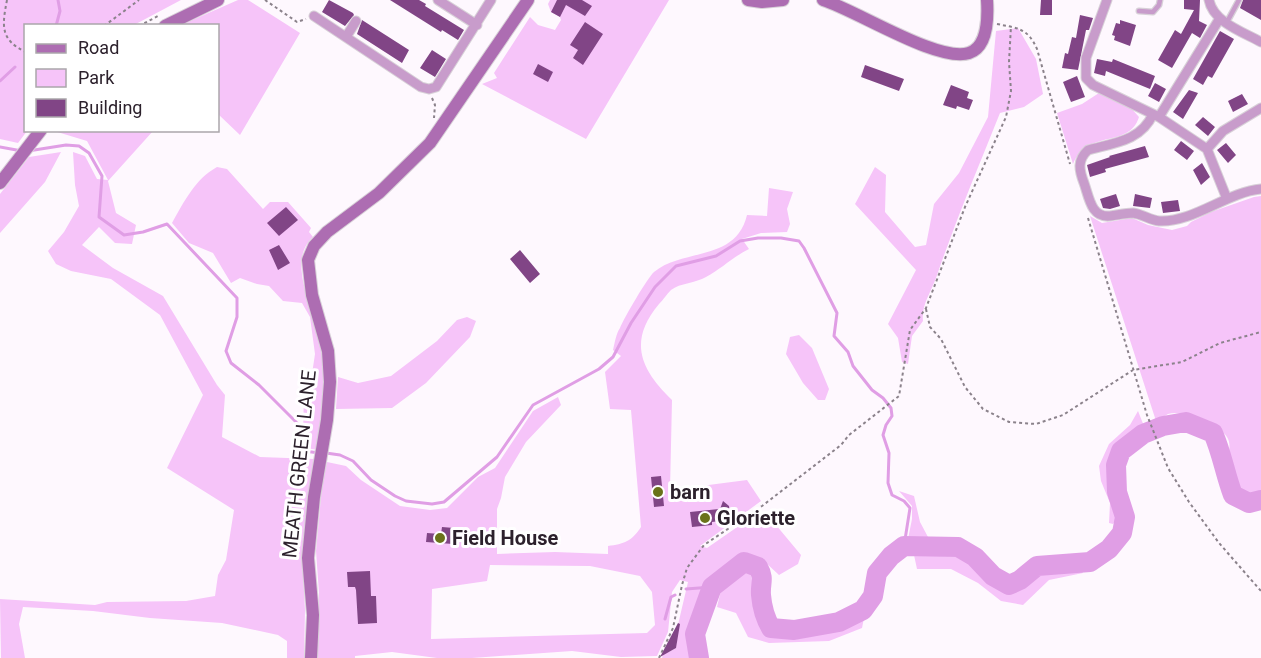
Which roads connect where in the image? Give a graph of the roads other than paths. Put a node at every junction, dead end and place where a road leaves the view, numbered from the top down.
1 (218, 0) edge
2 (438, 0) edge
3 (491, 0) edge
4 (528, 0) edge
5 (748, 0) edge
6 (783, 0) edge
7 (823, 0) edge
8 (987, 0) edge
9 (1107, 0) edge
10 (1160, 0) edge
11 (1209, 0) edge
12 (1239, 0) edge
13 (1139, 11) dead end
14 (314, 16) road end
15 (1223, 20) junction
16 (356, 21) dead end
17 (169, 24) edge
18 (477, 25) junction
19 (346, 37) junction
20 (1261, 42) edge
21 (1261, 108) edge
22 (1156, 116) junction
23 (39, 132) edge
24 (1207, 149) junction
25 (0, 183) edge
26 (1261, 189) edge
27 (1227, 199) junction
28 (311, 658) edge

1 - 17 street
2 - 18 street
3 - 18 street
4 - 28 street, MEATH GREEN LANE
5 - 6 street
7 - 8 street
9 - 22 street
10 - 13 lane
11 - 15 street
12 - 15 lane
14 - 19 street
15 - 20 street
15 - 22 street
16 - 19 street
18 - 19 street
21 - 24 street
22 - 24 street
22 - 27 street
23 - 25 street
24 - 27 street
26 - 27 street

